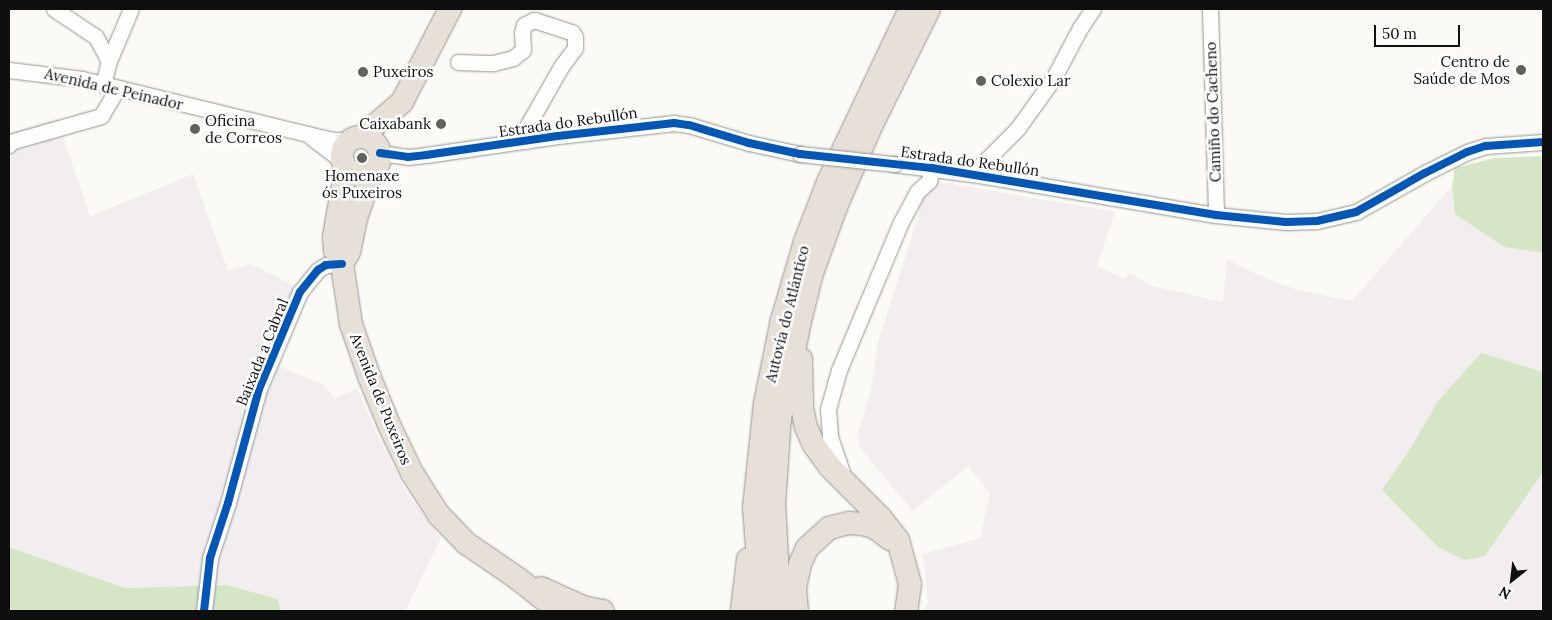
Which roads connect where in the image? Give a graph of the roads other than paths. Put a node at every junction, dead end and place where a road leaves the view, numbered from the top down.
1 (54, 9) edge
2 (131, 9) edge
3 (450, 9) edge
4 (910, 9) edge
5 (929, 9) edge
6 (1093, 9) edge
7 (1210, 9) edge
8 (109, 61) junction
9 (458, 62) dead end
10 (9, 70) edge
11 (111, 86) junction
12 (307, 134) junction
13 (526, 141) junction
14 (1543, 142) edge
15 (9, 145) edge
16 (368, 150) junction
17 (344, 164) junction
18 (932, 168) junction
19 (979, 175) junction
20 (1216, 215) junction
21 (342, 264) junction
22 (800, 321) junction
23 (852, 490) junction
24 (754, 508) junction
25 (902, 554) junction
26 (517, 578) junction
27 (587, 610) edge
28 (204, 611) edge
29 (559, 611) edge
30 (742, 611) edge
31 (762, 611) edge
32 (780, 611) edge
33 (797, 611) edge
34 (906, 611) edge

1 - 8 street
2 - 8 street
3 - 16 highway
4 - 24 highway, Autovía do Atlántico
5 - 22 highway, Autovía do Atlántico
6 - 19 street
7 - 20 street, Camiño do Cacheno
8 - 11 street
9 - 13 street
10 - 11 street, Avenida de Peinador
11 - 12 street, Avenida de Peinador
11 - 15 street
12 - 16 street, Avenida de Peinador
12 - 17 street, Avenida de Peinador
13 - 16 street, Estrada do Rebullón
13 - 18 street, Estrada do Rebullón, bridge
14 - 20 street, Estrada do Rebullón
16 - 17 highway, Avenida de Puxeiros
16 - 17 highway
16 - 21 highway
17 - 21 highway, Avenida de Puxeiros
18 - 19 street, Estrada do Rebullón
18 - 23 street
19 - 20 street, Estrada do Rebullón
21 - 26 highway, Avenida de Puxeiros
21 - 28 street, Baixada a Cabral
22 - 23 highway
22 - 32 highway, Autovía do Atlántico
23 - 25 highway
24 - 30 highway
24 - 31 highway, Autovía do Atlántico
25 - 33 highway
25 - 34 highway
26 - 27 highway, Avenida de Puxeiros
26 - 29 highway, Avenida de Puxeiros

